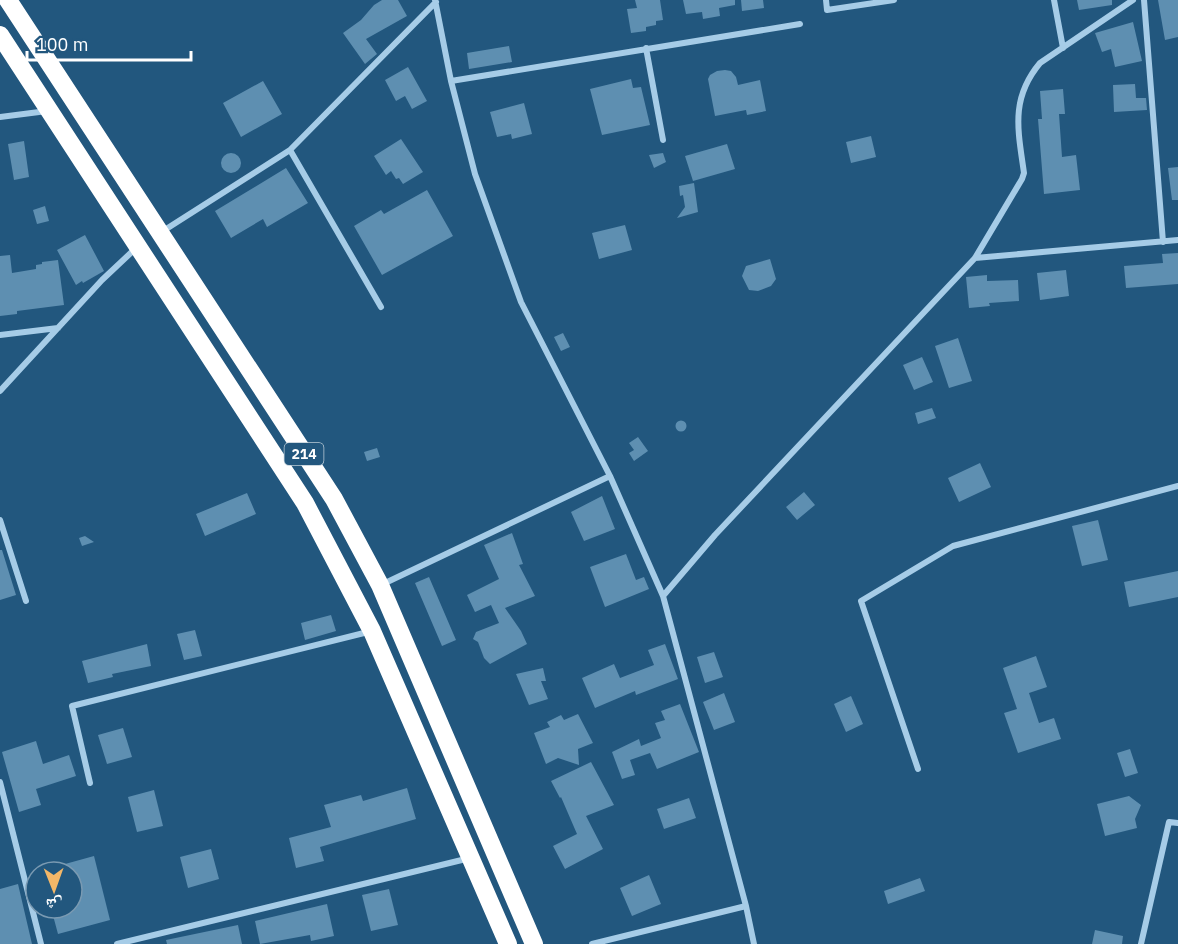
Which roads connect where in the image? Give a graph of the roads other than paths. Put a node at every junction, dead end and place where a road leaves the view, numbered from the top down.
1 (8, 0) edge
2 (826, 0) edge
3 (894, 0) edge
4 (1054, 0) edge
5 (1133, 0) edge
6 (1144, 0) edge
7 (436, 1) edge
8 (800, 24) dead end
9 (0, 34) edge
10 (646, 48) junction
11 (1063, 48) junction
12 (451, 81) junction
13 (49, 111) junction
14 (0, 117) edge
15 (663, 140) dead end
16 (290, 150) junction
17 (160, 233) junction
18 (1178, 240) edge
19 (1163, 242) junction
20 (138, 246) junction
21 (975, 258) junction
22 (381, 307) dead end
23 (59, 328) junction
24 (0, 335) edge
25 (0, 391) edge
26 (610, 476) junction
27 (1178, 486) edge
28 (0, 520) edge
29 (380, 585) junction
30 (663, 596) junction
31 (26, 601) dead end
32 (372, 631) junction
33 (918, 769) dead end
34 (0, 782) edge
35 (90, 783) dead end
36 (1178, 823) edge
37 (470, 858) junction
38 (746, 906) junction
39 (41, 944) edge
40 (117, 944) edge
41 (508, 944) edge
42 (534, 944) edge
43 (592, 944) edge
44 (754, 944) edge
45 (1141, 944) edge

1 - 17 highway, 214
2 - 3 street
4 - 11 street
5 - 11 street
6 - 19 street
7 - 12 street
7 - 16 street
8 - 10 street
9 - 13 highway, 214
10 - 12 street
10 - 15 street
11 - 21 street
12 - 26 street
13 - 14 street
13 - 20 highway, 214
16 - 17 street
16 - 22 street
17 - 29 highway, 214
18 - 19 street
19 - 21 street
20 - 23 street
20 - 32 highway, 214
21 - 30 street
23 - 24 street
23 - 25 street
26 - 29 street
26 - 30 street
27 - 33 street
28 - 31 street
29 - 42 highway, 214
30 - 38 street
32 - 35 street
32 - 37 highway, 214
34 - 39 street
36 - 45 street
37 - 40 street
37 - 41 highway, 214
38 - 43 street
38 - 44 street

